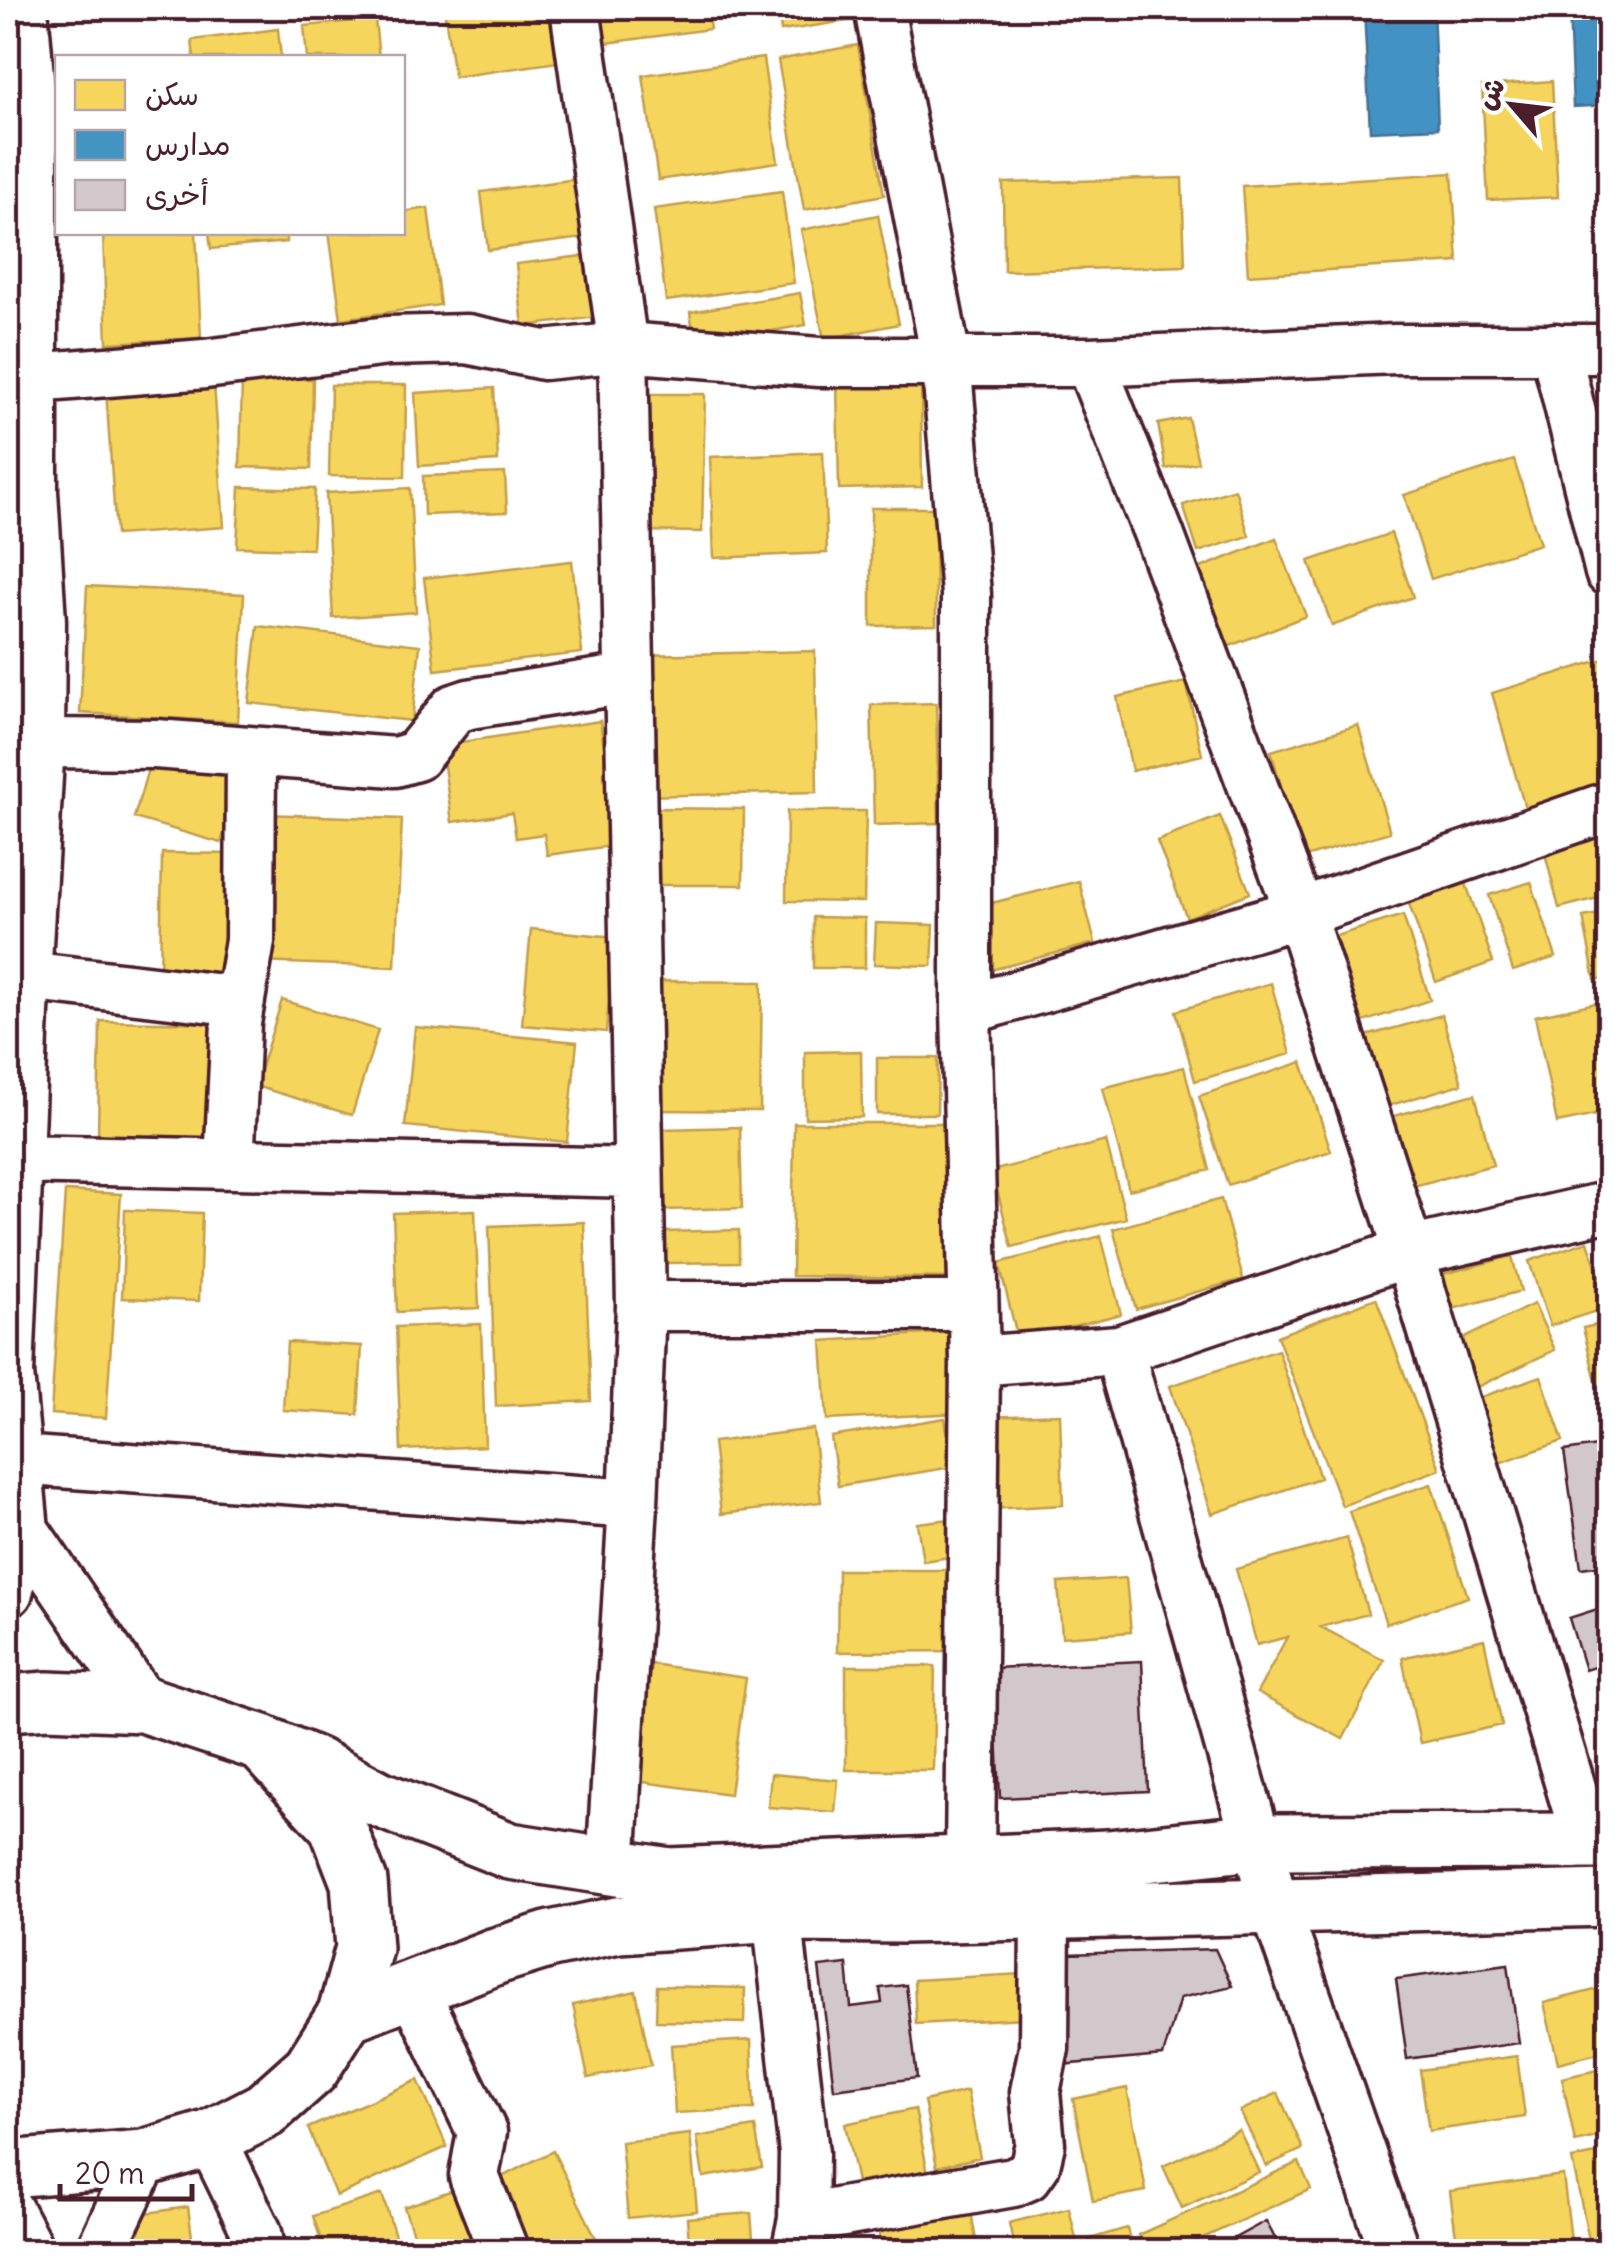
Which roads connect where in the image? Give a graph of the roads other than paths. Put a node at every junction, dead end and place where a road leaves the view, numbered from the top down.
1 (23, 8) edge
2 (576, 8) edge
3 (879, 8) edge
4 (623, 347) junction
5 (1554, 348) junction
6 (1610, 349) edge
7 (946, 359) junction
8 (1090, 362) junction
9 (34, 378) junction
10 (20, 491) edge
11 (1610, 572) edge
12 (627, 679) junction
13 (40, 743) junction
14 (251, 752) junction
15 (1610, 806) edge
16 (1300, 913) junction
17 (19, 999) edge
18 (240, 1000) junction
19 (966, 1010) junction
20 (19, 1159) junction
21 (229, 1164) junction
22 (636, 1174) junction
23 (1610, 1206) edge
24 (1408, 1252) junction
25 (640, 1306) junction
26 (973, 1306) junction
27 (1118, 1350) junction
28 (975, 1361) junction
29 (8, 1374) edge
30 (17, 1460) junction
31 (633, 1504) junction
32 (24, 1530) junction
33 (8, 1592) edge
34 (8, 1703) edge
35 (143, 1704) junction
36 (262, 1743) junction
37 (1598, 1841) edge
38 (1256, 1842) junction
39 (970, 1862) junction
40 (611, 1868) junction
41 (1608, 1901) edge
42 (1276, 1908) junction
43 (1045, 1911) junction
44 (777, 1914) junction
45 (413, 1988) junction
46 (346, 2014) junction
47 (211, 2138) junction
48 (144, 2158) junction
49 (8, 2169) edge
50 (8, 2210) edge
51 (799, 2235) edge
52 (30, 2252) edge
53 (100, 2252) edge
54 (262, 2252) edge
55 (504, 2252) edge
56 (1396, 2252) edge

1 - 9 street
2 - 4 street
3 - 7 street
4 - 7 street
4 - 9 street
4 - 12 street
5 - 6 street
5 - 8 street
5 - 11 street
7 - 8 street
7 - 19 street
8 - 16 street
9 - 10 street
10 - 13 street
12 - 14 street
12 - 22 street
13 - 14 street
13 - 17 street
14 - 18 street
15 - 16 street
16 - 19 street
16 - 24 street
17 - 18 street
17 - 20 street
18 - 21 street
19 - 26 street
20 - 21 street
20 - 29 street
21 - 22 street
22 - 25 street
23 - 24 street
24 - 27 street
24 - 37 street
25 - 26 street
25 - 31 street
26 - 28 street
27 - 28 street
27 - 38 street
28 - 39 street
29 - 30 street
30 - 31 street
30 - 32 street
31 - 40 street
32 - 33 street
32 - 35 street
34 - 35 main road
35 - 36 main road
36 - 40 main road
36 - 46 main road
37 - 38 main road
38 - 39 main road
38 - 42 street
39 - 40 main road
41 - 42 main road
42 - 43 main road
42 - 56 street
43 - 44 main road
43 - 51 street
44 - 45 main road
44 - 51 street
45 - 46 main road
45 - 55 street
46 - 47 main road
47 - 48 main road
47 - 54 street
48 - 49 main road
48 - 53 street
50 - 52 street

